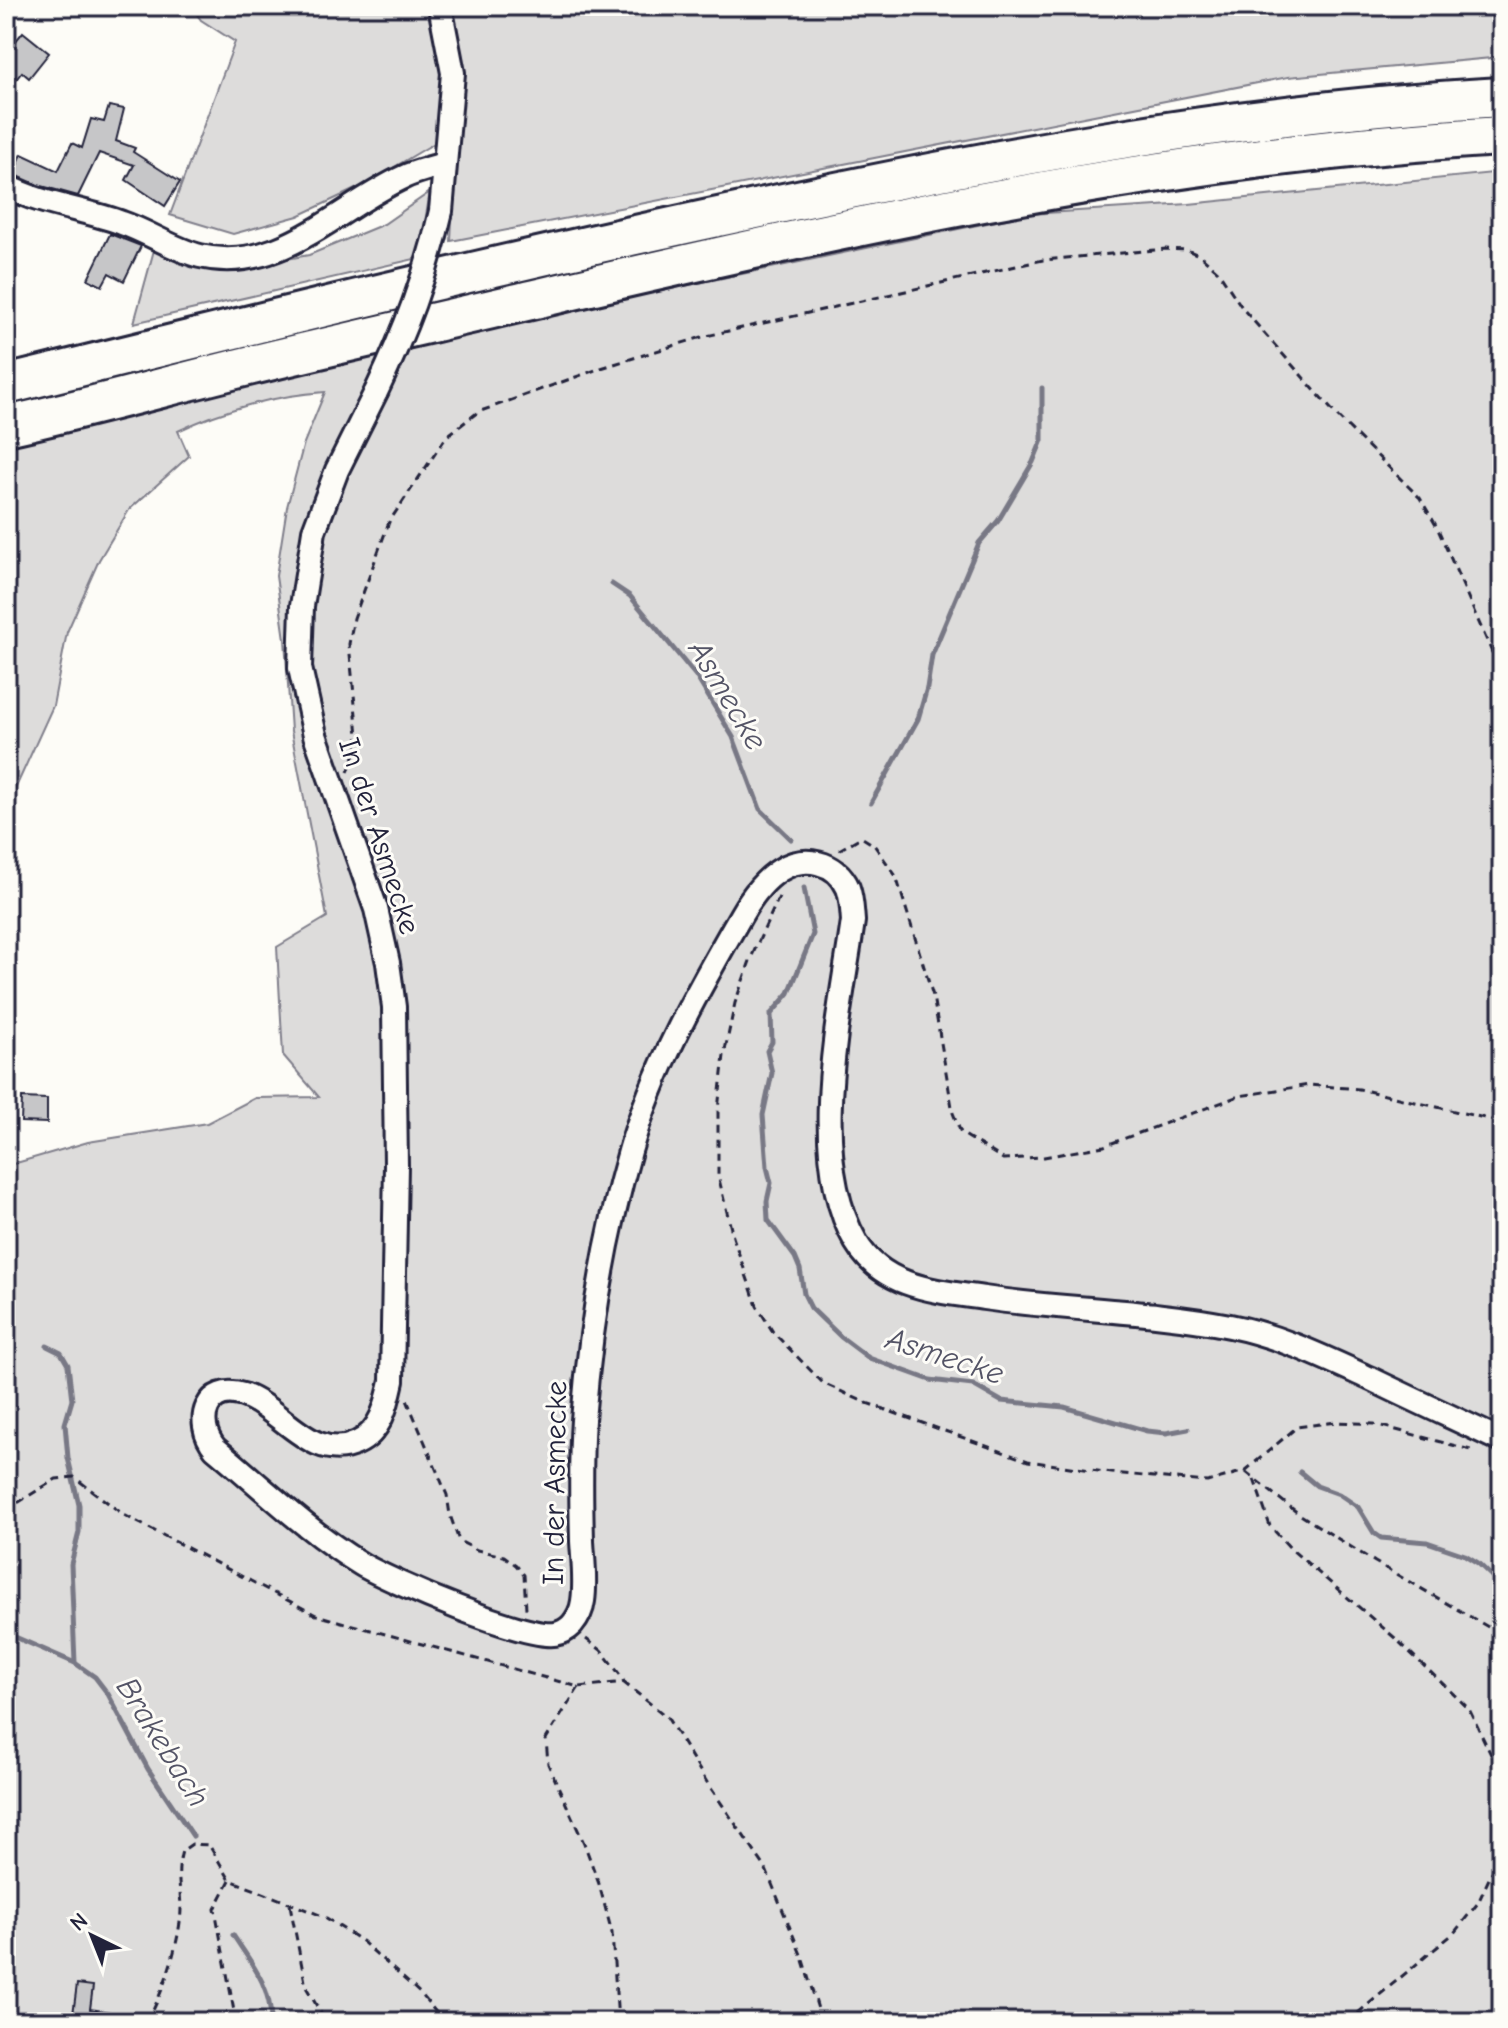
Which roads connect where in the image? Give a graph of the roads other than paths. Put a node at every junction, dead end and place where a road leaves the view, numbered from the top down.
1 (440, 6) edge
2 (1502, 97) edge
3 (1502, 136) edge
4 (444, 164) junction
5 (8, 190) edge
6 (6, 385) edge
7 (6, 426) edge
8 (1492, 1447) edge

1 - 4 street, In der Asmecke
2 - 6 highway
3 - 7 highway
4 - 5 street
4 - 8 street, In der Asmecke, bridge

